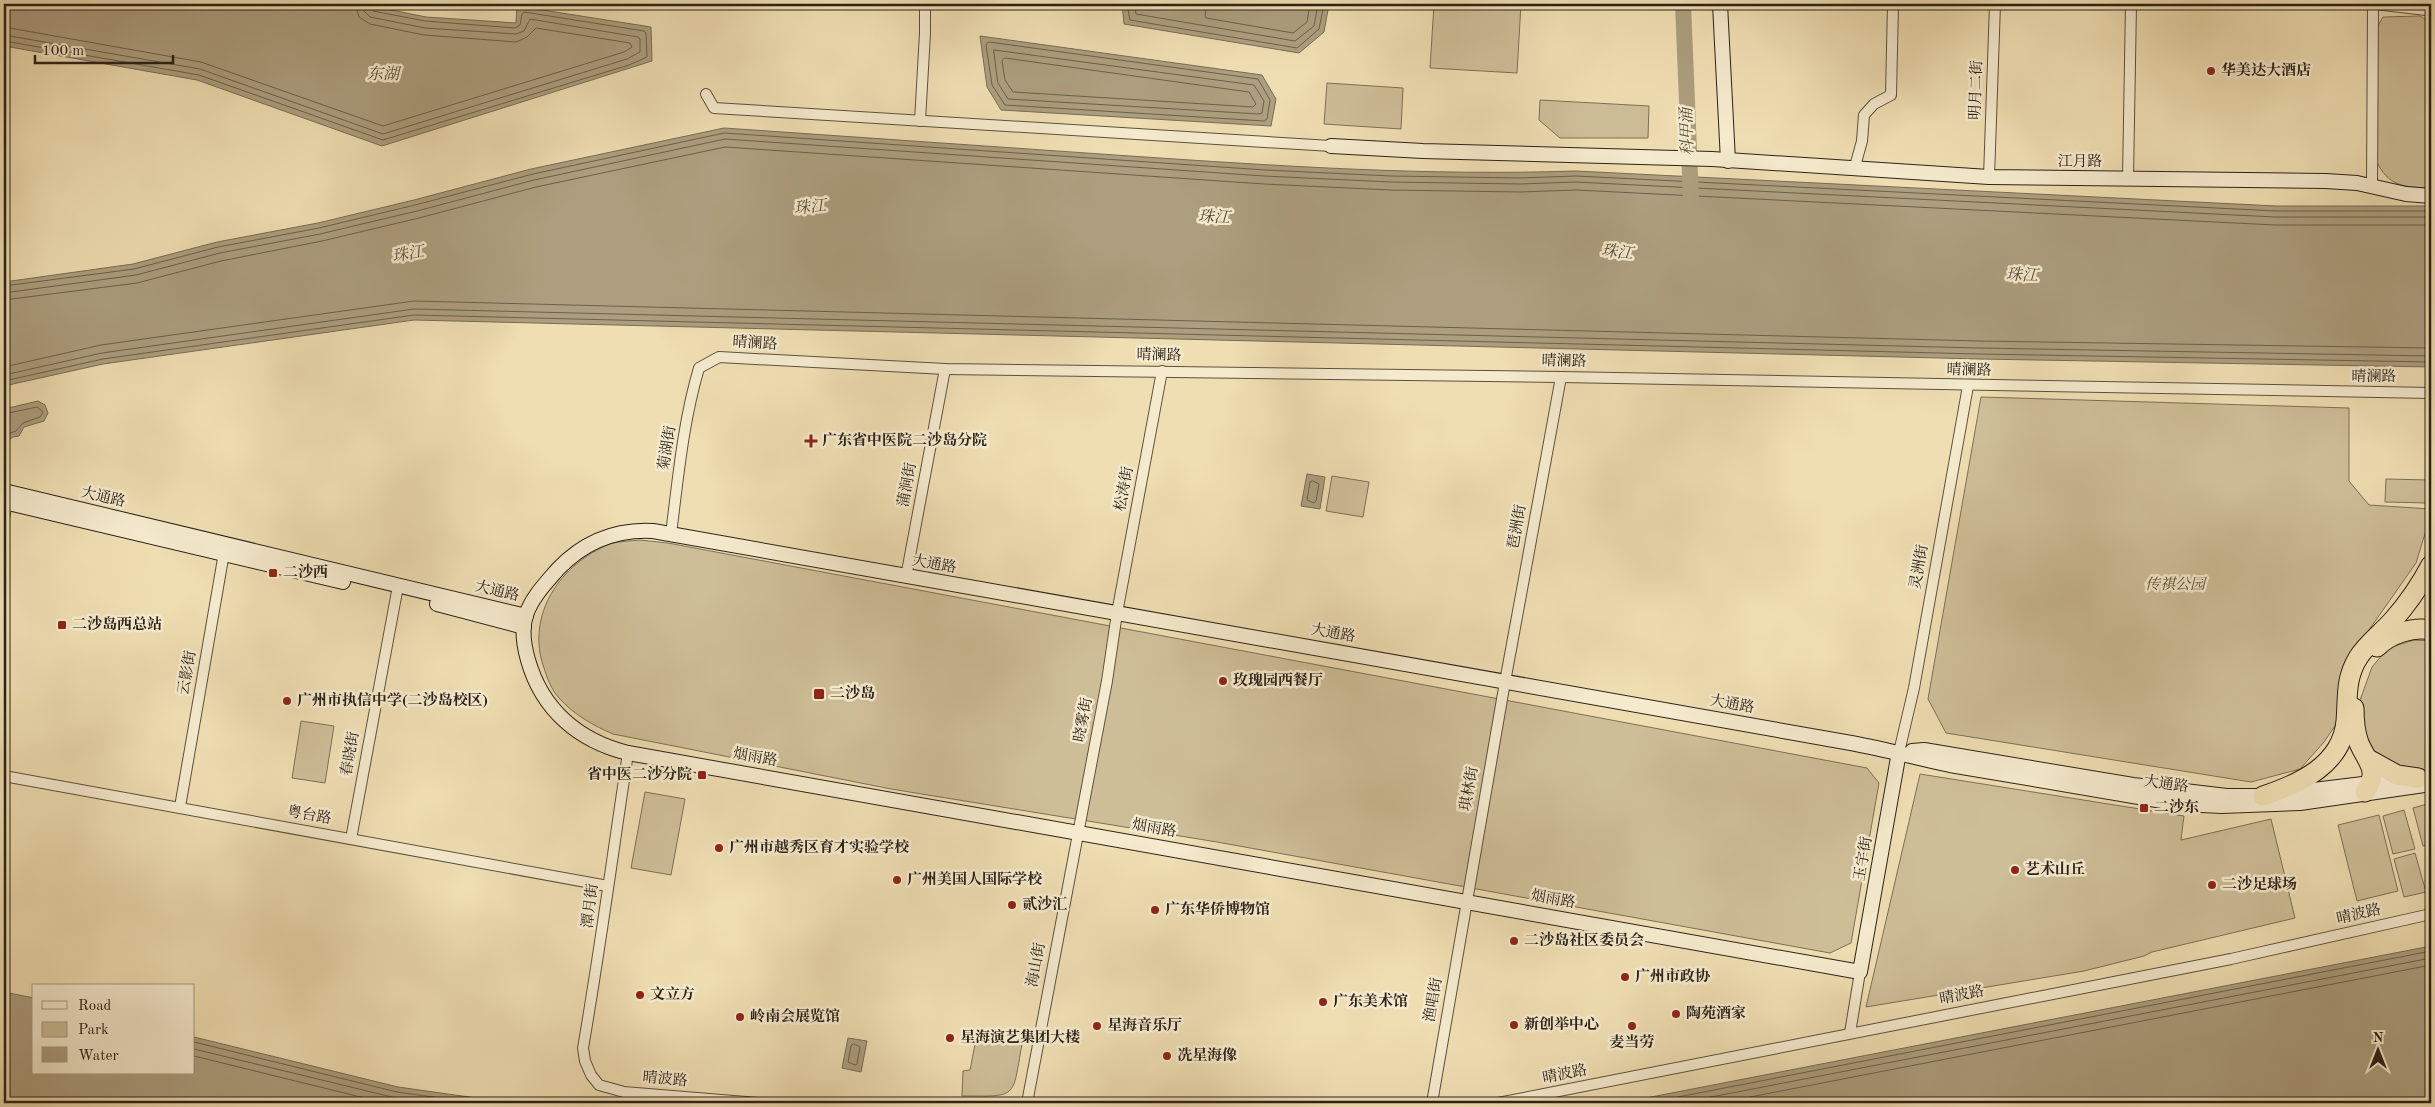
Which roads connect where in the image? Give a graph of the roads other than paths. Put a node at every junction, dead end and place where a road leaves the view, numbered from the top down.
1 (924, 4) edge
2 (1720, 4) edge
3 (1893, 4) edge
4 (1995, 4) edge
5 (2131, 4) edge
6 (2374, 4) edge
7 (2431, 13) edge
8 (706, 94) dead end
9 (920, 121) junction
10 (1331, 146) joint
11 (1728, 161) junction
12 (1854, 170) junction
13 (1989, 177) junction
14 (2128, 178) junction
15 (2372, 187) junction
16 (2431, 196) edge
17 (699, 368) joint
18 (945, 370) junction
19 (1162, 371) junction
20 (1561, 377) junction
21 (1968, 386) junction
22 (2431, 393) edge
23 (6, 497) edge
24 (4, 518) edge
25 (671, 534) junction
26 (224, 548) junction
27 (2431, 565) edge
28 (906, 577) junction
29 (397, 590) junction
30 (1117, 613) junction
31 (525, 621) junction
32 (2431, 630) edge
33 (1504, 682) junction
34 (2350, 710) junction
35 (1899, 752) junction
36 (628, 753) junction
37 (2370, 760) junction
38 (4, 776) edge
39 (2427, 779) edge
40 (2369, 787) junction
41 (2263, 796) junction
42 (180, 807) junction
43 (1078, 832) junction
44 (351, 839) junction
45 (608, 886) junction
46 (1466, 902) junction
47 (2431, 914) edge
48 (1860, 972) junction
49 (1850, 1033) junction
50 (585, 1061) joint
51 (758, 1103) edge
52 (1027, 1103) edge
53 (1432, 1103) edge
54 (1498, 1103) edge

1 - 9 street
2 - 11 main road
3 - 12 street
4 - 13 street, 明月二街
5 - 14 street
6 - 7 street
6 - 15 street
8 - 9 street
9 - 10 street
10 - 11 main road, 江月路
11 - 12 main road, 江月路
12 - 13 main road, 江月路
13 - 14 main road, 江月路
14 - 15 main road, 江月路
15 - 16 main road, 江月路
17 - 18 street, 晴澜路
17 - 25 street, 菊湖街
18 - 19 street, 晴澜路
18 - 28 street, 蒲涧街
19 - 20 street, 晴澜路
19 - 30 street, 松涛街
20 - 21 street, 晴澜路
20 - 33 street, 琶洲街
21 - 22 street, 晴澜路
21 - 35 street, 灵洲街
23 - 24 street
23 - 26 main road, 大通路
25 - 28 main road, 大通路
25 - 31 main road, 大通路
26 - 29 main road, 大通路
26 - 42 street, 云影街
27 - 34 highway
28 - 30 main road, 大通路
29 - 31 main road, 大通路
29 - 44 street, 春晓街
30 - 33 main road, 大通路
30 - 43 street, 晓雾街
31 - 36 main road, 烟雨路
32 - 34 highway
33 - 35 main road, 大通路
33 - 46 street, 琪林街
34 - 37 highway
34 - 41 highway
35 - 40 main road, 大通路
35 - 41 main road, 大通路
35 - 48 main road, 玉宇街
36 - 43 main road, 烟雨路
36 - 45 street, 潭月街
37 - 39 highway
37 - 40 highway
38 - 42 street, 粤台路
39 - 40 main road, 大通路
40 - 41 main road, 大通路
42 - 44 street, 粤台路
43 - 46 main road, 烟雨路
43 - 52 street, 海山街
44 - 45 street, 粤台路
45 - 50 street, 潭月街
46 - 48 main road, 烟雨路
46 - 53 street, 渔唱街
47 - 49 street, 晴波路
48 - 49 street
49 - 54 street, 晴波路
50 - 51 street, 晴波路

